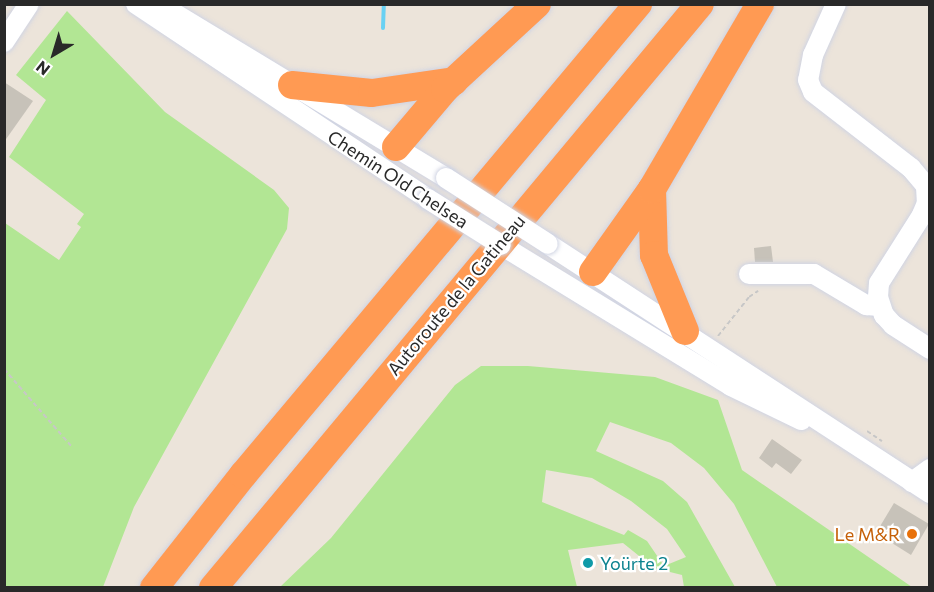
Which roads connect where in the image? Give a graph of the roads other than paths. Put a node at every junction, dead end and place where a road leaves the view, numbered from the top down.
1 (29, 4) edge
2 (136, 4) edge
3 (537, 4) edge
4 (638, 4) edge
5 (700, 4) edge
6 (760, 4) edge
7 (836, 4) edge
8 (172, 8) edge
9 (4, 42) edge
10 (454, 81) junction
11 (292, 85) junction
12 (393, 161) junction
13 (652, 189) junction
14 (593, 272) junction
15 (749, 274) dead end
16 (556, 279) junction
17 (880, 306) junction
18 (685, 331) junction
19 (930, 349) edge
20 (855, 446) junction
21 (930, 469) edge
22 (912, 482) junction
23 (930, 493) edge
24 (154, 588) edge
25 (213, 588) edge

1 - 9 street
2 - 12 street, Chemin Old Chelsea
3 - 10 highway
4 - 24 highway
5 - 25 highway, Autoroute de la Gatineau
6 - 13 highway
7 - 17 street
8 - 11 street, Chemin Old Chelsea
10 - 11 highway
10 - 12 highway
11 - 12 street, Chemin Old Chelsea
12 - 14 street, Chemin Old Chelsea, bridge
12 - 16 street, Chemin Old Chelsea, bridge
13 - 14 highway
13 - 18 highway
14 - 16 street
14 - 18 street, Chemin Old Chelsea
15 - 17 street
16 - 20 street, Chemin Old Chelsea
17 - 19 street
18 - 20 street, Chemin Old Chelsea
20 - 22 street, Chemin Old Chelsea
21 - 22 street
22 - 23 street, Chemin Old Chelsea

